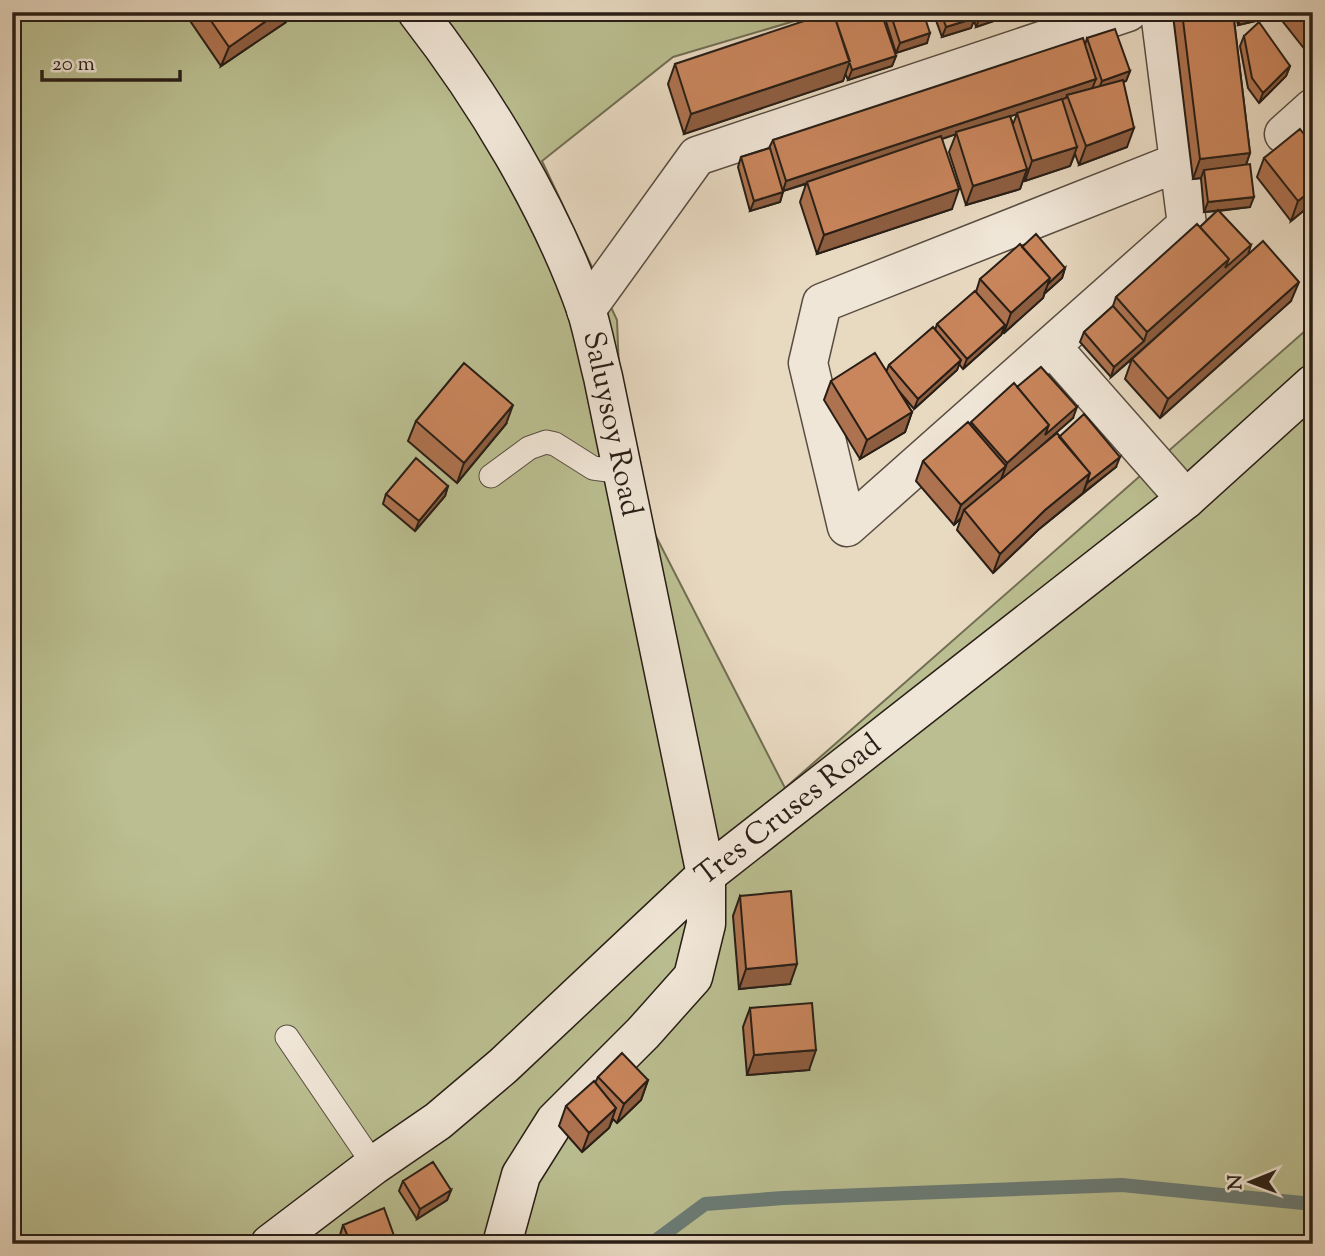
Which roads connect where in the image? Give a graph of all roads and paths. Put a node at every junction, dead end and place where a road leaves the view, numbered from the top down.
1 (417, 12) edge
2 (1128, 12) edge
3 (1160, 12) edge
4 (1313, 108) edge
5 (1284, 134) dead end
6 (1179, 162) junction
7 (586, 310) junction
8 (1051, 346) junction
9 (1313, 384) edge
10 (623, 472) junction
11 (491, 476) dead end
12 (1186, 499) junction
13 (706, 875) junction
14 (287, 1037) dead end
15 (374, 1165) junction
16 (271, 1244) edge
17 (502, 1244) edge

1 - 7 main road, Saluysoy Road
2 - 7 main road
3 - 6 main road
4 - 5 main road
6 - 8 main road
6 - 8 main road
7 - 10 main road, Saluysoy Road
8 - 12 main road
9 - 12 main road, Tres Cruses Road
10 - 11 lane
10 - 13 main road, Saluysoy Road
12 - 13 main road, Tres Cruses Road
13 - 15 main road, Tres Cruses Road
13 - 17 main road, Saluysoy Road
14 - 15 lane
15 - 16 main road, Tres Cruses Road

